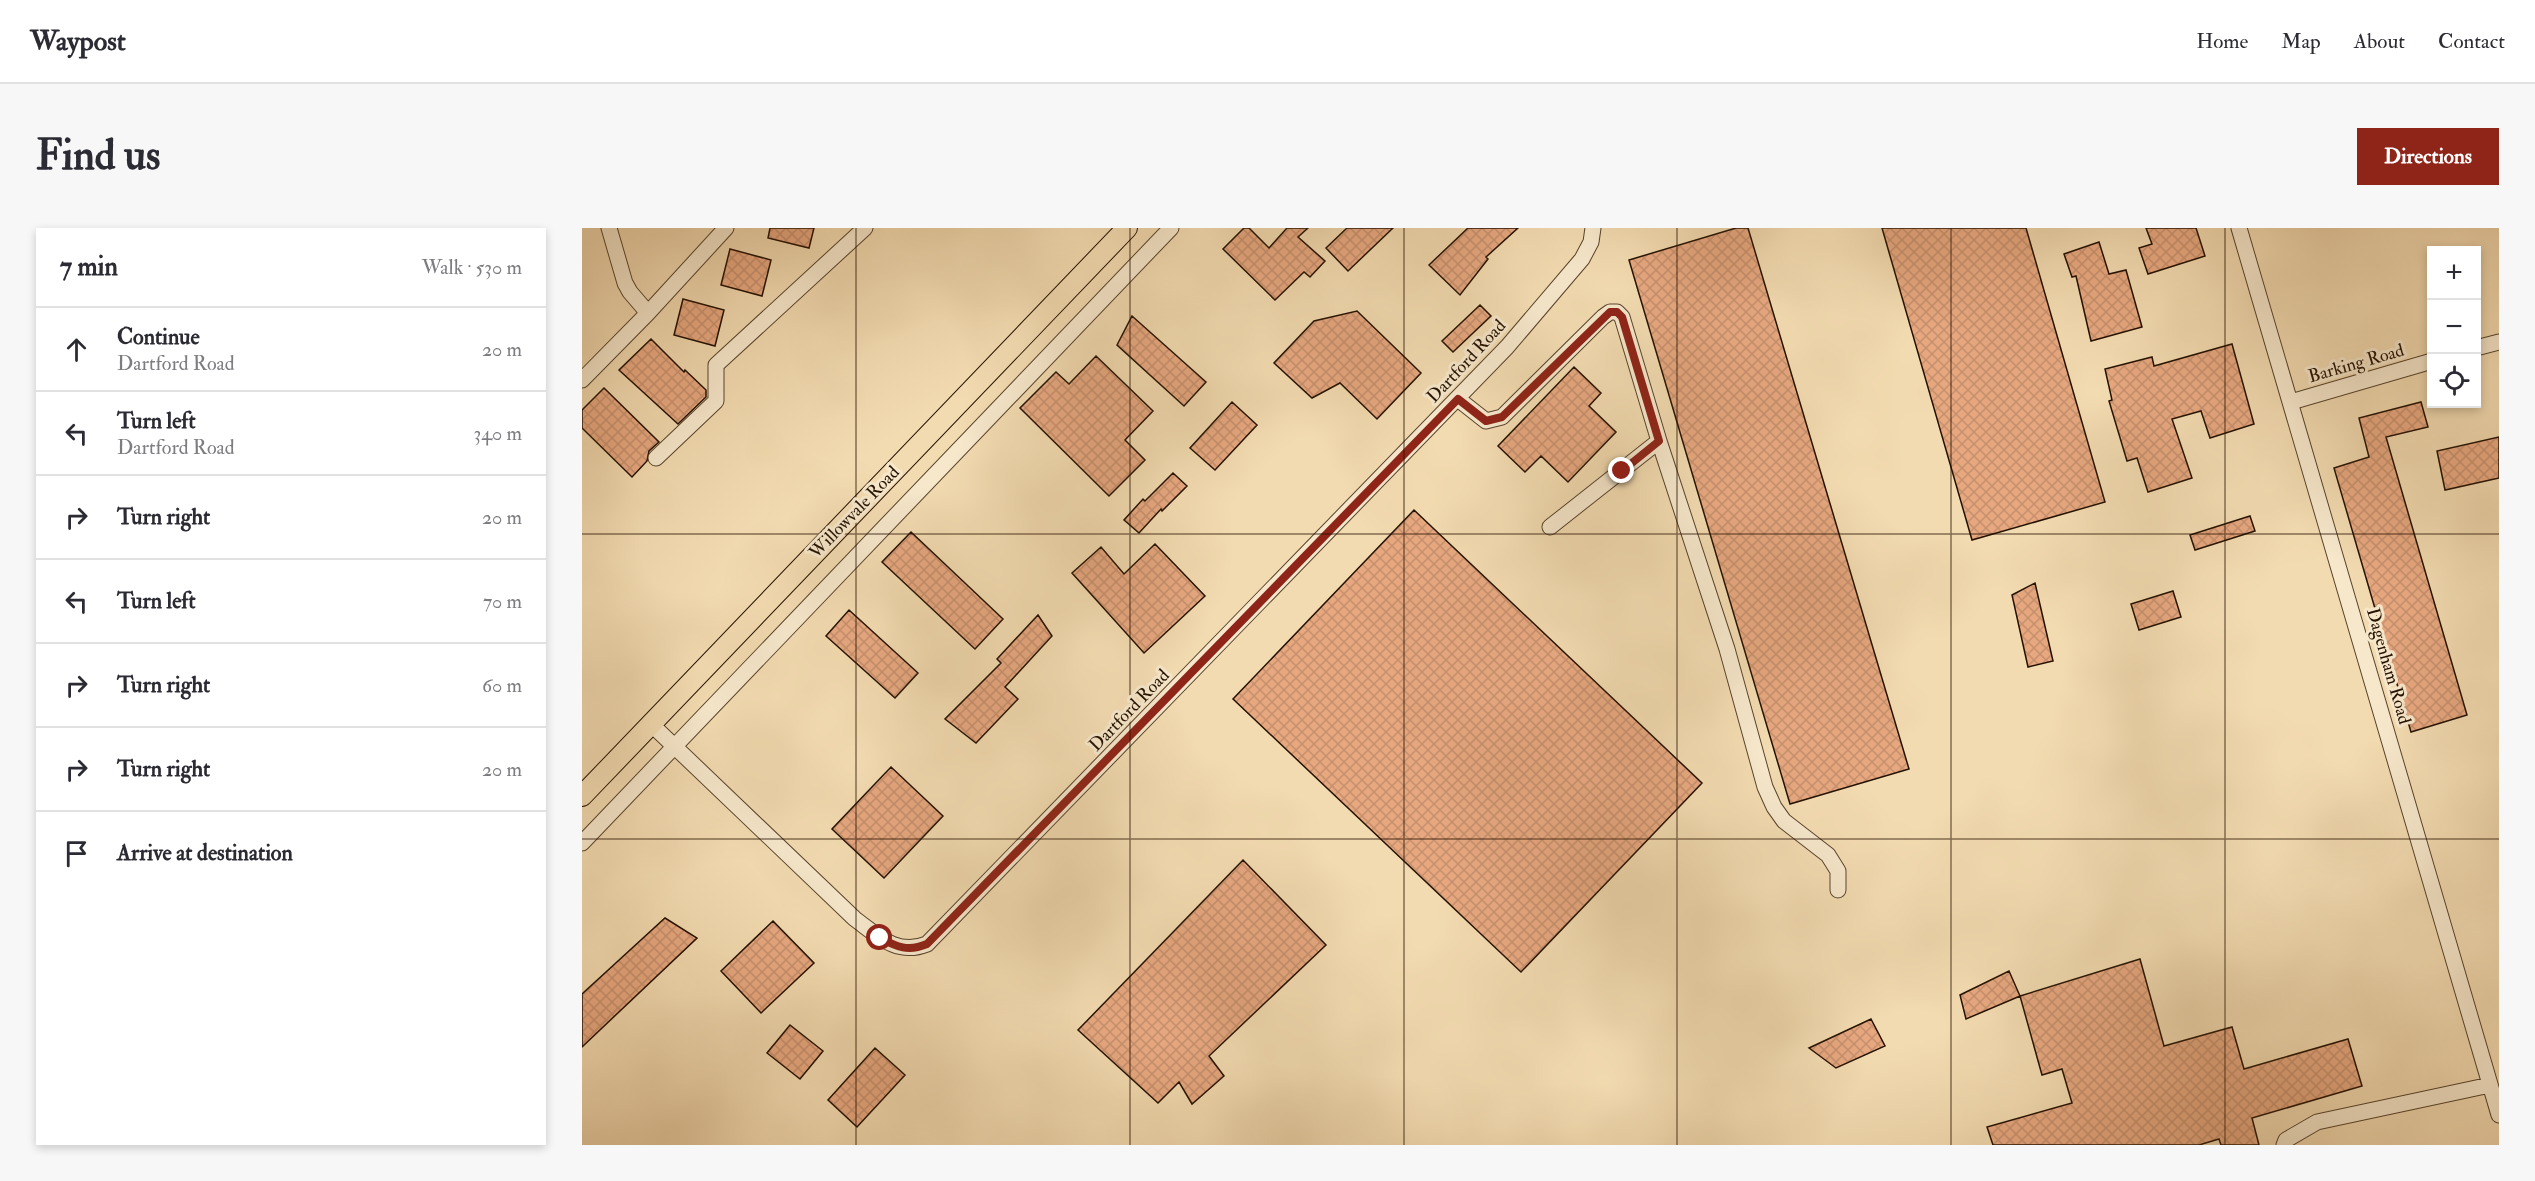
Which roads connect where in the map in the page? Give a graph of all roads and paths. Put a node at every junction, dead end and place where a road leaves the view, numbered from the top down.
1 (609, 228) edge
2 (726, 228) edge
3 (865, 228) edge
4 (1126, 228) edge
5 (1171, 228) edge
6 (2239, 228) edge
7 (1593, 229) edge
8 (648, 313) junction
9 (2499, 342) edge
10 (2481, 347) edge
11 (2427, 362) edge
12 (582, 380) edge
13 (1458, 399) junction
14 (2291, 402) junction
15 (1659, 441) junction
16 (656, 458) dead end
17 (1550, 528) dead end
18 (651, 724) junction
19 (675, 745) junction
20 (582, 796) edge
21 (582, 843) edge
22 (1838, 890) dead end
23 (2490, 1085) junction
24 (2499, 1115) edge
25 (2284, 1145) edge

1 - 8 street
2 - 8 street
3 - 16 street
4 - 18 main road, Willowvale Road
5 - 19 street
6 - 14 street, Dagenham Road
7 - 13 street, Dartford Road
8 - 12 street
9 - 10 street
11 - 14 street, Barking Road
13 - 15 street
13 - 19 street, Dartford Road
14 - 23 street, Dagenham Road
15 - 17 street
15 - 22 street
18 - 19 street, Dartford Road
18 - 20 main road, Willowvale Road
19 - 21 street
23 - 24 street, Dagenham Road
23 - 25 street

